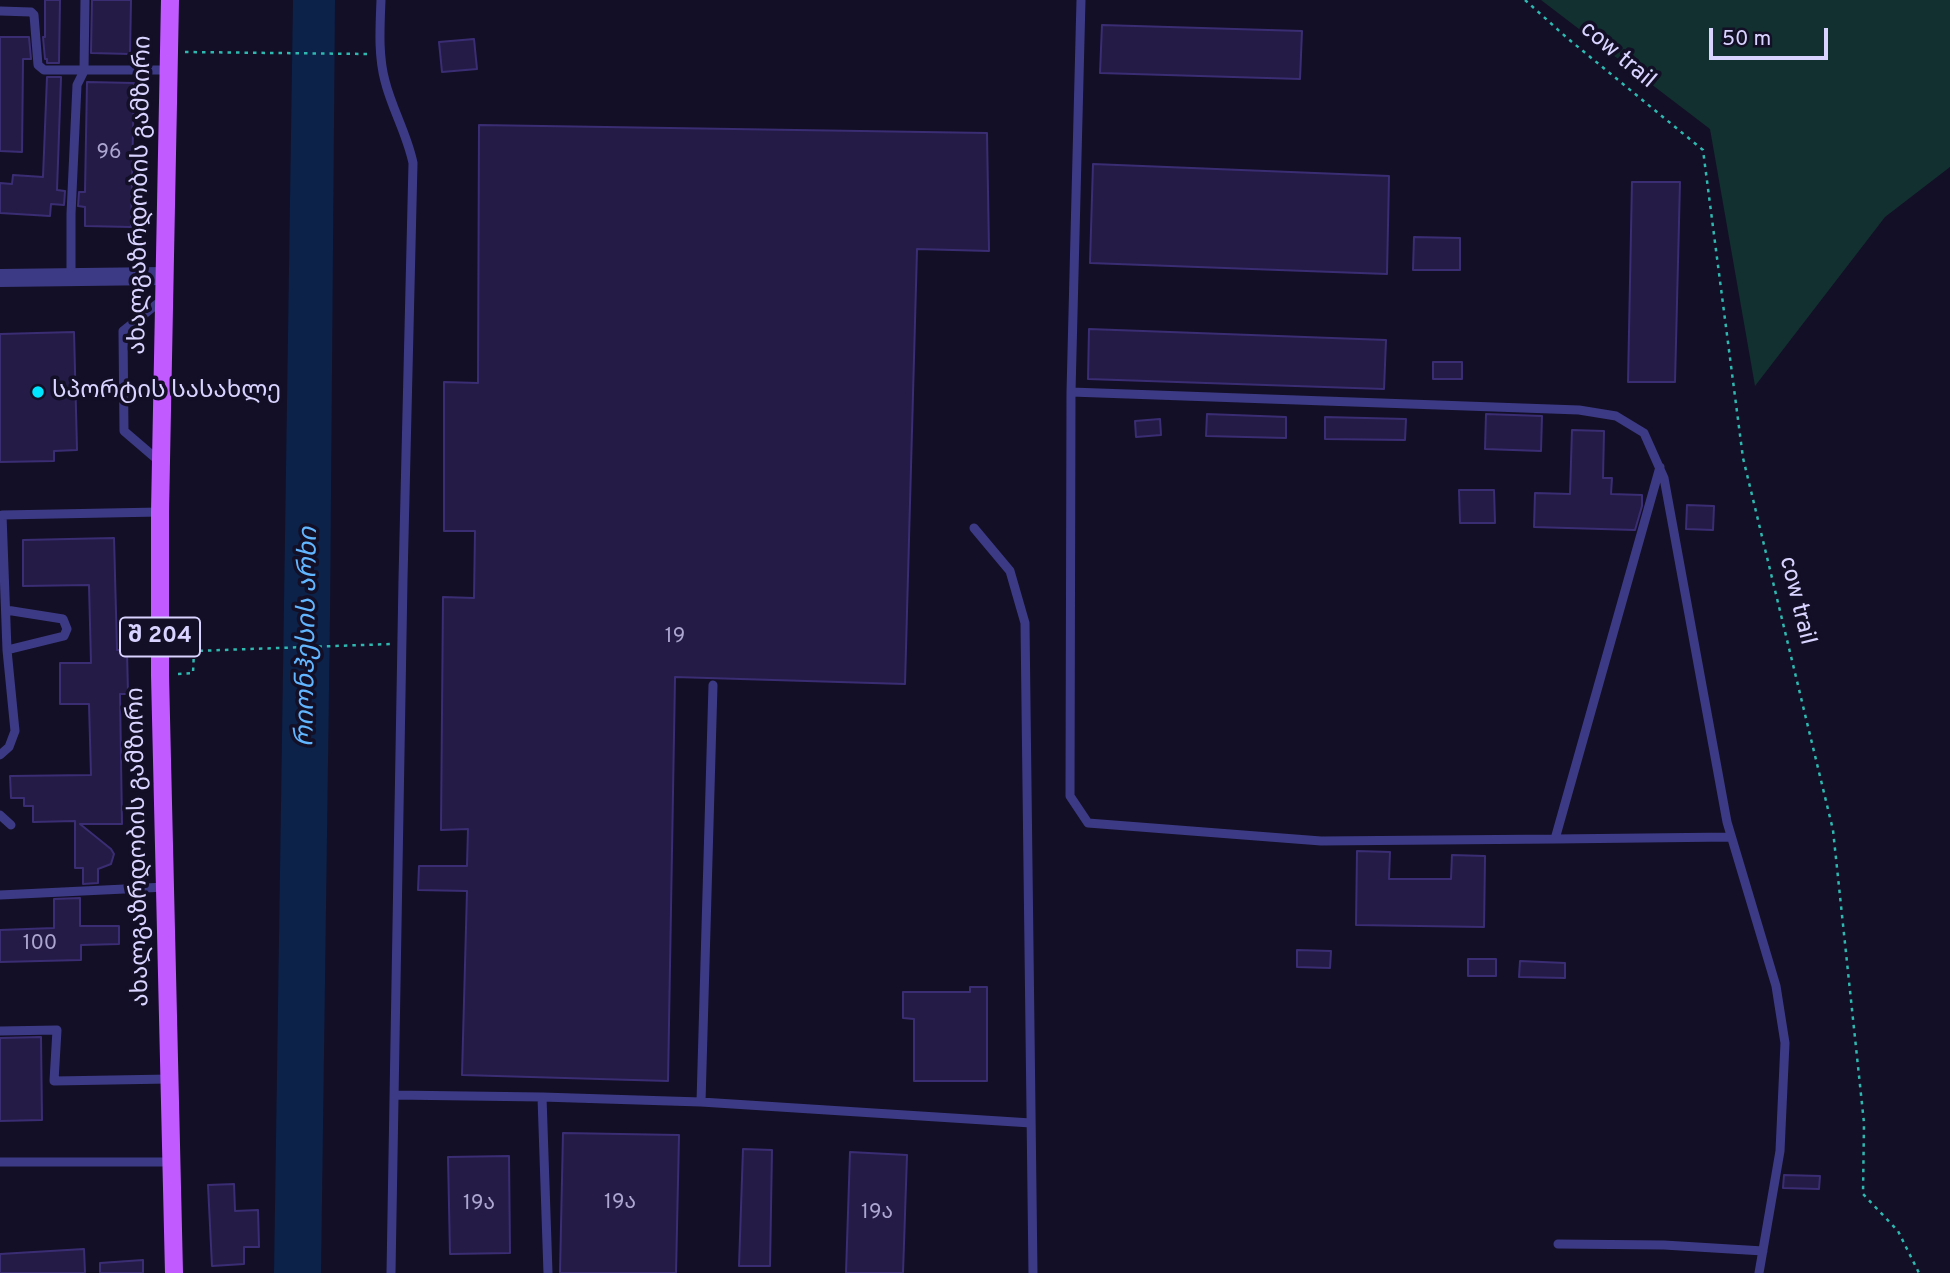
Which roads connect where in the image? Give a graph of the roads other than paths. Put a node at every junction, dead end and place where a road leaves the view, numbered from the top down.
1 (85, 0) edge
2 (170, 0) edge
3 (381, 0) edge
4 (1081, 0) edge
5 (0, 11) edge
6 (169, 70) junction
7 (84, 71) junction
8 (71, 276) junction
9 (164, 276) junction
10 (0, 278) edge
11 (164, 299) junction
12 (1071, 392) junction
13 (160, 462) junction
14 (1660, 467) junction
15 (160, 512) junction
16 (1, 515) edge
17 (974, 528) dead end
18 (2, 537) edge
19 (6, 610) junction
20 (7, 650) junction
21 (713, 685) dead end
22 (12, 715) junction
23 (0, 716) edge
24 (0, 755) edge
25 (0, 815) edge
26 (11, 825) dead end
27 (1731, 837) junction
28 (1555, 839) junction
29 (166, 887) junction
30 (0, 895) edge
31 (0, 1031) edge
32 (170, 1079) junction
33 (394, 1095) junction
34 (542, 1097) junction
35 (701, 1102) junction
36 (1031, 1123) junction
37 (0, 1162) edge
38 (172, 1162) junction
39 (1558, 1244) dead end
40 (1763, 1251) junction
41 (174, 1273) edge
42 (391, 1273) edge
43 (548, 1273) edge
44 (1033, 1273) edge
45 (1759, 1273) edge

1 - 7 lane
2 - 6 main road, ახალგაზრდობის გამზირი / შ 204
3 - 33 lane
4 - 12 lane
5 - 7 lane
6 - 7 lane
6 - 9 main road, ახალგაზრდობის გამზირი / შ 204
7 - 8 lane
8 - 9 street
8 - 10 street
9 - 11 main road, ახალგაზრდობის გამზირი / შ 204
11 - 13 main road, ახალგაზრდობის გამზირი / შ 204
11 - 13 lane
12 - 14 lane
12 - 28 lane
13 - 15 main road, ახალგაზრდობის გამზირი / შ 204
14 - 27 lane
14 - 28 lane
15 - 16 lane
15 - 29 main road, ახალგაზრდობის გამზირი / შ 204
16 - 18 lane
17 - 36 lane
18 - 19 lane
19 - 20 lane
19 - 20 lane
20 - 22 lane
21 - 35 lane
22 - 23 lane
22 - 24 lane
25 - 26 lane
27 - 28 lane
27 - 40 lane
29 - 30 lane
29 - 32 main road, ახალგაზრდობის გამზირი / შ 204
31 - 32 lane
32 - 38 main road, ახალგაზრდობის გამზირი / შ 204
33 - 34 lane
33 - 42 lane
34 - 35 lane
34 - 43 lane
35 - 36 lane
36 - 44 lane
37 - 38 lane
38 - 41 main road, ახალგაზრდობის გამზირი / შ 204
39 - 40 lane
40 - 45 lane

